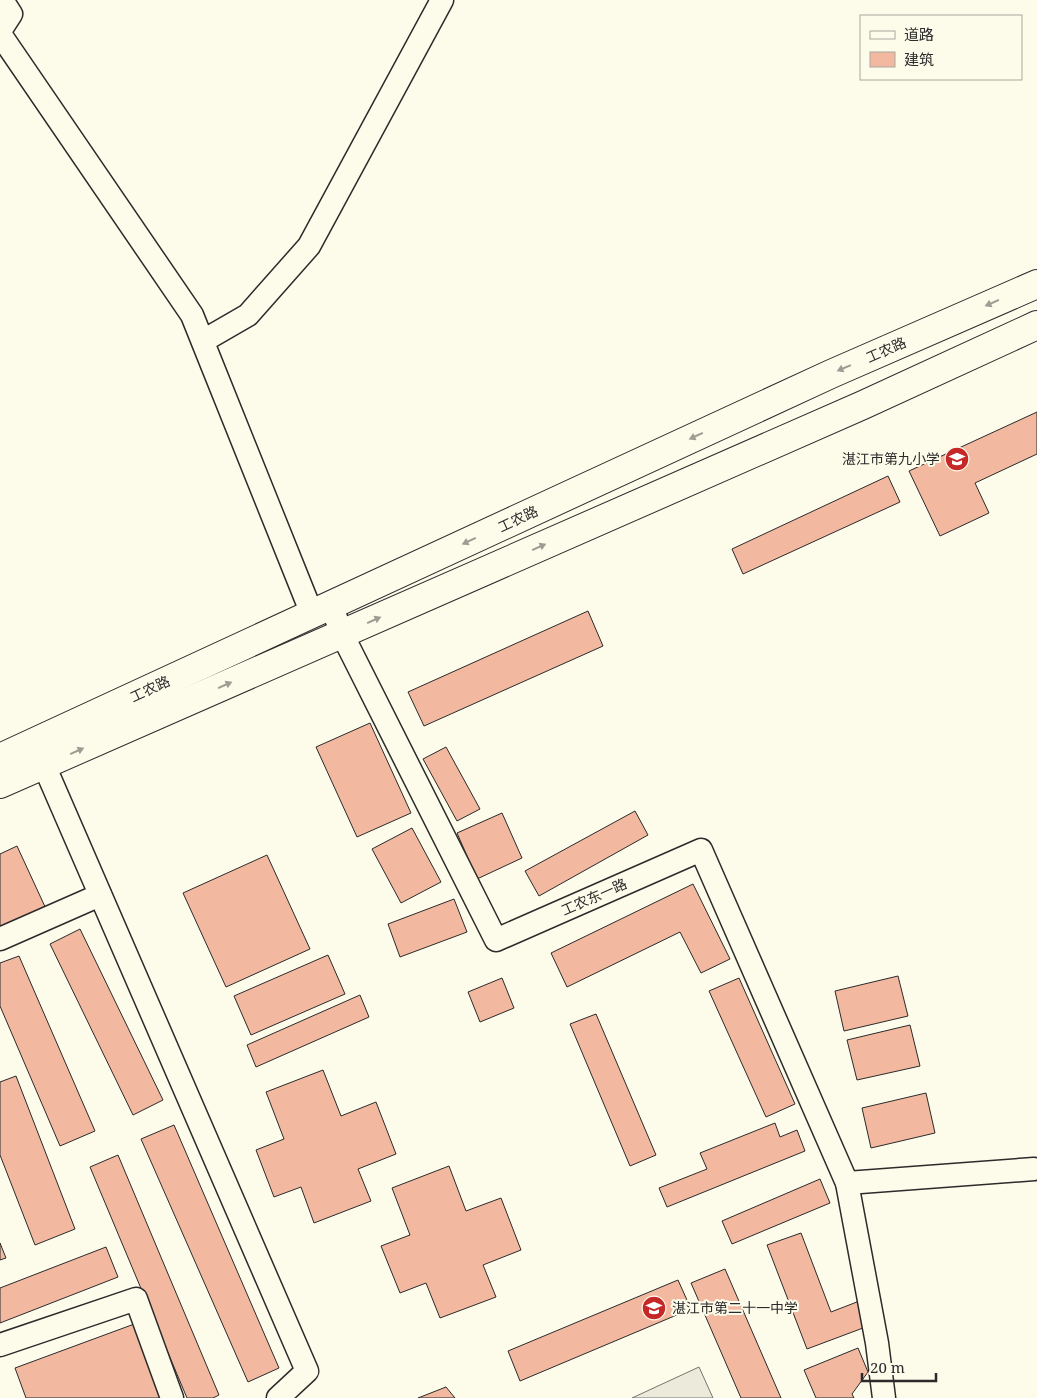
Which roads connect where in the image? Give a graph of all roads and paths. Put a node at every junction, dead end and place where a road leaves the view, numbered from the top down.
1 (2, 0) edge
2 (442, 0) edge
3 (0, 33) edge
4 (1037, 284) edge
5 (1037, 325) edge
6 (203, 341) junction
7 (321, 610) junction
8 (342, 634) junction
9 (0, 758) edge
10 (44, 765) junction
11 (0, 784) edge
12 (100, 895) junction
13 (0, 940) edge
14 (1034, 1169) dead end
15 (847, 1182) junction
16 (0, 1345) edge
17 (172, 1398) edge
18 (278, 1398) edge
19 (884, 1398) edge

1 - 3 street
2 - 6 street
3 - 6 street, 工农东一路
4 -> 7 street, 工农路
8 -> 5 street, 工农路
6 - 7 street, 工农东一路
7 - 8 street, 工农东一路
7 - 9 street, 工农路
10 -> 8 street, 工农路
8 - 15 street, 工农东一路
10 - 11 street, 工农路
10 - 12 street
12 - 13 street
12 - 18 street
14 - 15 street
15 - 19 street
16 - 17 street

